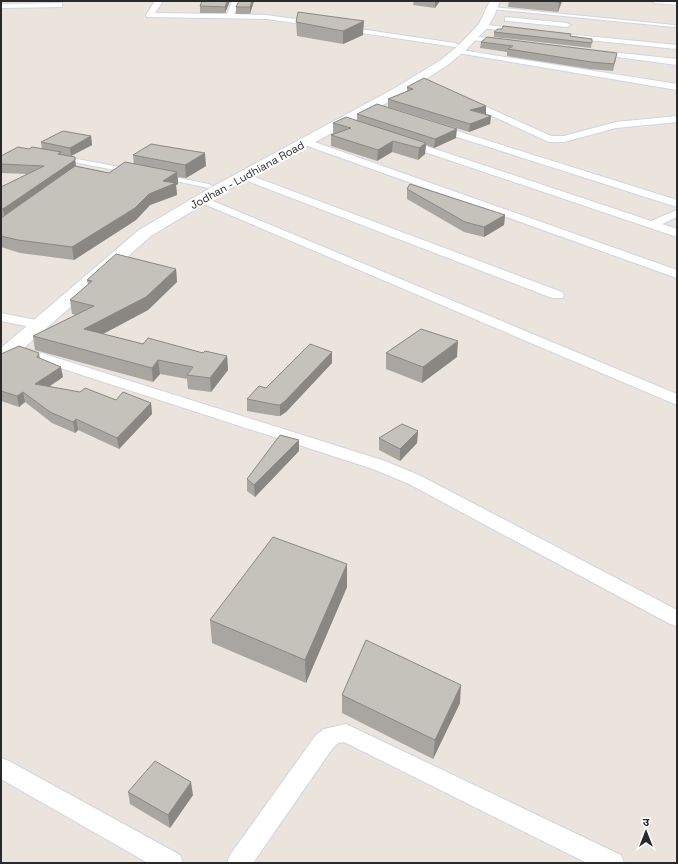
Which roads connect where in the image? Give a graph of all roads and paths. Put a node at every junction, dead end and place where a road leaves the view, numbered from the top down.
1 (159, 1) edge
2 (236, 1) edge
3 (655, 1) edge
4 (677, 3) edge
5 (59, 5) dead end
6 (1, 6) edge
7 (489, 11) edge
8 (229, 17) junction
9 (575, 26) dead end
10 (674, 26) dead end
11 (472, 38) junction
12 (511, 43) edge
13 (677, 47) edge
14 (457, 48) junction
15 (590, 52) edge
16 (677, 62) edge
17 (677, 87) edge
18 (461, 98) edge
19 (371, 106) junction
20 (385, 111) edge
21 (677, 119) edge
22 (343, 122) junction
23 (422, 122) edge
24 (357, 127) edge
25 (393, 139) edge
26 (306, 142) junction
27 (524, 155) junction
28 (60, 158) edge
29 (91, 163) junction
30 (84, 168) edge
31 (487, 169) junction
32 (135, 172) edge
33 (244, 176) junction
34 (164, 178) edge
35 (205, 192) junction
36 (677, 204) edge
37 (677, 213) edge
38 (651, 225) junction
39 (677, 233) edge
40 (677, 274) edge
41 (557, 295) dead end
42 (1, 317) edge
43 (34, 323) junction
44 (5, 350) edge
45 (677, 400) edge
46 (677, 619) edge
47 (1, 768) edge
48 (171, 863) edge
49 (239, 863) edge
50 (612, 863) edge

1 - 8 street
2 - 8 street
3 - 4 street
5 - 6 street
7 - 9 street
7 - 10 lane
7 - 11 street, Jodhan - Ludhiana Road
7 - 13 street
7 - 14 street, Jodhan - Ludhiana Road
8 - 14 street
11 - 12 street
11 - 14 street, Jodhan - Ludhiana Road
14 - 17 street
14 - 19 street, Jodhan - Ludhiana Road
14 - 35 street, Jodhan - Ludhiana Road
15 - 16 street
18 - 21 street
19 - 20 street
19 - 22 street, Jodhan - Ludhiana Road
22 - 24 street
22 - 26 street, Jodhan - Ludhiana Road
23 - 27 street
25 - 31 street
26 - 33 street, Jodhan - Ludhiana Road
26 - 40 street
27 - 31 street
27 - 36 street
28 - 29 lane
29 - 30 lane
29 - 32 lane
31 - 38 street
33 - 35 street, Jodhan - Ludhiana Road
33 - 41 street
34 - 35 lane
35 - 43 street, Jodhan - Ludhiana Road
35 - 45 street
37 - 38 street
38 - 39 street
42 - 43 street
43 - 44 street, Jodhan - Ludhiana Road
44 - 46 street
47 - 48 street
49 - 50 street

